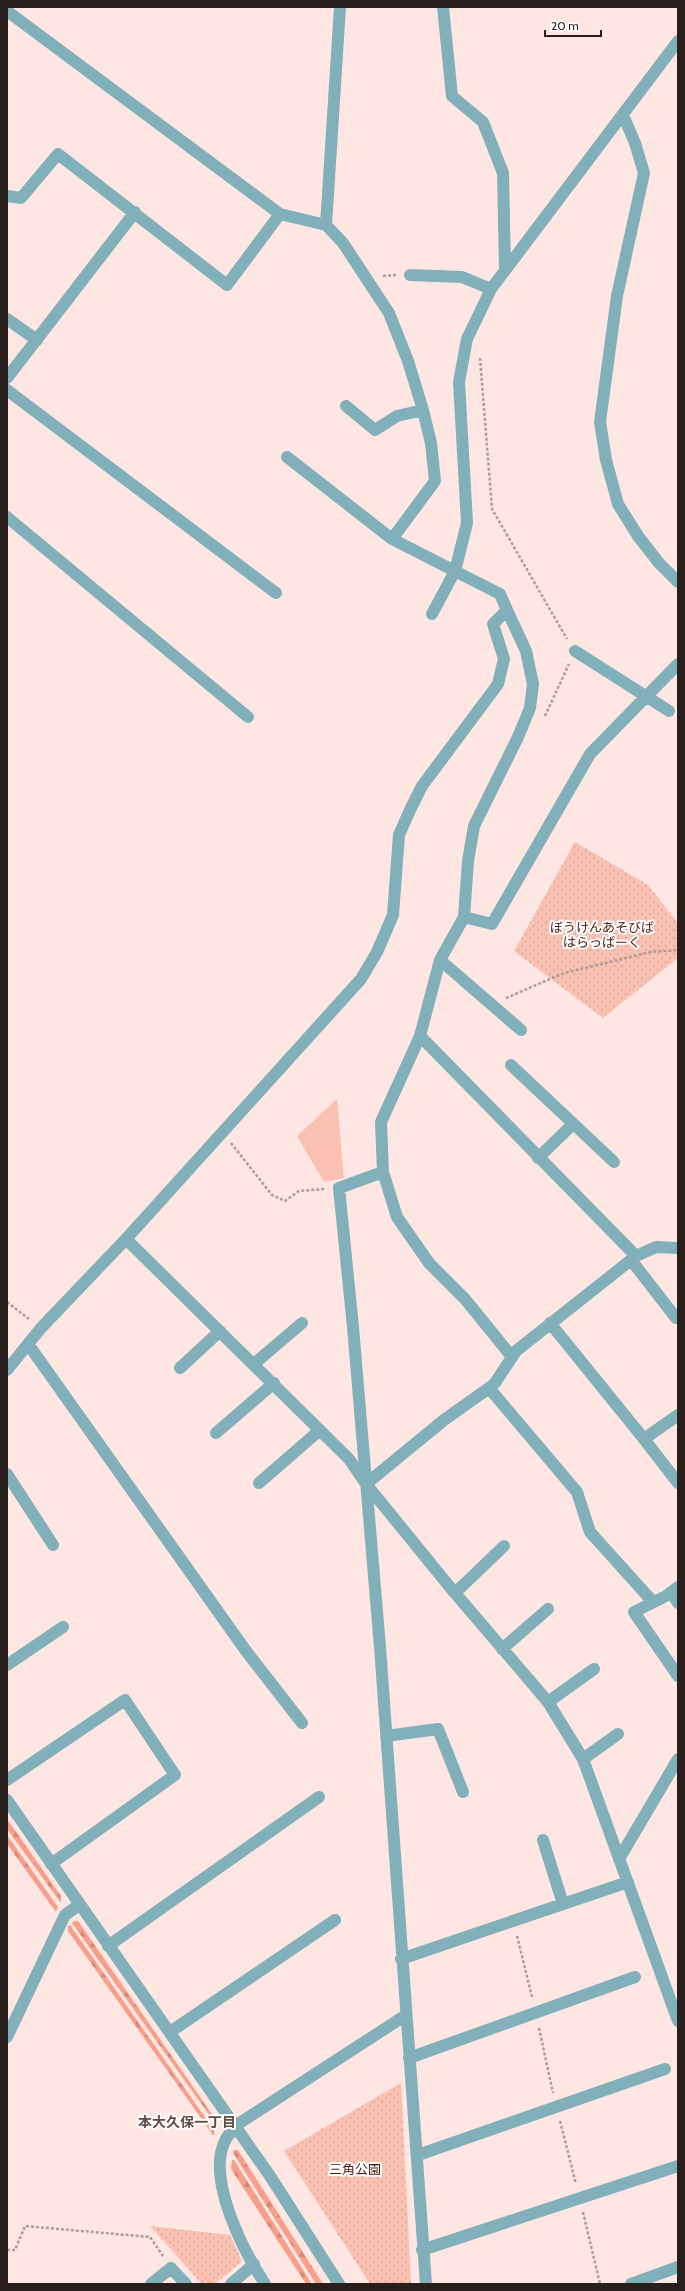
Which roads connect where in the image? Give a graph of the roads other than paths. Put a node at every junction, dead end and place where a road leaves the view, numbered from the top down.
1 (340, 7) edge
2 (443, 7) edge
3 (7, 11) edge
4 (677, 46) edge
5 (623, 115) junction
6 (7, 196) edge
7 (135, 212) junction
8 (280, 214) junction
9 (326, 225) junction
10 (505, 269) junction
11 (410, 275) road end
12 (490, 289) junction
13 (7, 319) edge
14 (37, 340) junction
15 (7, 378) edge
16 (7, 390) edge
17 (346, 406) dead end
18 (423, 410) junction
19 (287, 457) dead end
20 (7, 517) edge
21 (392, 539) junction
22 (455, 571) junction
23 (678, 582) edge
24 (276, 593) dead end
25 (507, 610) junction
26 (432, 614) dead end
27 (575, 651) dead end
28 (678, 664) edge
29 (646, 696) junction
30 (669, 711) dead end
31 (248, 717) dead end
32 (464, 917) junction
33 (440, 960) junction
34 (522, 1030) dead end
35 (420, 1036) junction
36 (511, 1065) dead end
37 (573, 1124) junction
38 (538, 1158) junction
39 (614, 1162) dead end
40 (383, 1172) junction
41 (126, 1239) junction
42 (678, 1248) edge
43 (633, 1258) junction
44 (676, 1318) dead end
45 (302, 1323) dead end
46 (550, 1323) junction
47 (220, 1331) junction
48 (28, 1344) junction
49 (512, 1357) junction
50 (254, 1364) junction
51 (180, 1368) dead end
52 (7, 1370) edge
53 (274, 1383) junction
54 (490, 1388) junction
55 (678, 1414) edge
56 (320, 1430) junction
57 (216, 1433) dead end
58 (644, 1439) junction
59 (7, 1474) edge
60 (259, 1483) dead end
61 (678, 1483) edge
62 (366, 1484) junction
63 (53, 1546) dead end
64 (504, 1546) dead end
65 (674, 1589) edge
66 (455, 1593) junction
67 (652, 1602) junction
68 (678, 1603) edge
69 (548, 1609) dead end
70 (63, 1627) dead end
71 (502, 1648) junction
72 (7, 1665) edge
73 (594, 1669) dead end
74 (678, 1676) edge
75 (548, 1702) junction
76 (302, 1723) dead end
77 (618, 1734) dead end
78 (386, 1736) junction
79 (584, 1759) junction
80 (678, 1759) edge
81 (7, 1780) edge
82 (463, 1792) dead end
83 (319, 1798) dead end
84 (7, 1800) edge
85 (543, 1840) dead end
86 (619, 1859) junction
87 (51, 1864) junction
88 (628, 1882) junction
89 (563, 1904) junction
90 (79, 1905) junction
91 (335, 1920) dead end
92 (108, 1946) junction
93 (401, 1959) junction
94 (635, 1977) dead end
95 (678, 1989) edge
96 (671, 2000) junction
97 (406, 2015) junction
98 (678, 2021) edge
99 (170, 2032) junction
100 (7, 2037) edge
101 (409, 2058) junction
102 (665, 2069) dead end
103 (235, 2126) junction
104 (418, 2155) junction
105 (678, 2166) edge
106 (422, 2250) junction
107 (254, 2264) junction
108 (678, 2267) edge
109 (151, 2284) edge
110 (186, 2284) edge
111 (231, 2284) edge
112 (265, 2284) edge
113 (339, 2284) edge
114 (426, 2284) edge
115 (631, 2284) edge

1 - 9 street
2 - 10 street
3 - 8 street
4 - 5 street
5 - 10 street
5 - 23 street
6 - 7 street
7 - 8 street
7 - 14 street
8 - 9 street
9 - 18 street
10 - 12 street
11 - 12 street
12 - 22 street
13 - 14 street
14 - 15 street
16 - 24 street
17 - 18 street
18 - 21 street
19 - 21 street
20 - 31 street
21 - 22 street
22 - 25 street
22 - 26 street
25 - 32 street
25 - 41 street
27 - 29 street
28 - 29 street
29 - 30 street
29 - 32 street
32 - 33 street
33 - 34 street
33 - 35 street
35 - 38 street
35 - 40 street
36 - 37 street
37 - 38 street
37 - 39 street
38 - 43 street
40 - 49 street
40 - 62 street
41 - 47 street
41 - 48 street
42 - 43 street
43 - 44 street
43 - 46 street
45 - 50 street
46 - 49 street
46 - 58 street
47 - 50 street
47 - 51 street
48 - 52 street
48 - 76 street
49 - 54 street
50 - 53 street
53 - 56 street
53 - 57 street
54 - 62 street
54 - 67 street
55 - 58 street
56 - 60 street
56 - 62 street
58 - 61 street
59 - 63 street
62 - 66 street
62 - 78 street
64 - 66 street
65 - 67 street
65 - 68 street
66 - 71 street
67 - 74 street
69 - 71 street
70 - 72 street
71 - 75 street
73 - 75 street
75 - 79 street
77 - 79 street
78 - 82 street
78 - 93 street
79 - 86 street
80 - 86 street
81 - 87 street
83 - 92 street
84 - 87 street
85 - 89 street
86 - 88 street
87 - 90 street
88 - 89 street
88 - 96 street
89 - 93 street
90 - 92 street
90 - 100 street
91 - 99 street
92 - 99 street
93 - 97 street
94 - 101 street
95 - 96 street
96 - 98 street
97 - 101 street
97 - 103 street
99 - 103 street
101 - 104 street
102 - 104 street
103 - 107 street
103 - 113 street
104 - 106 street
105 - 106 street
106 - 114 street
107 - 111 street
107 - 112 street
108 - 115 street
109 - 110 street

